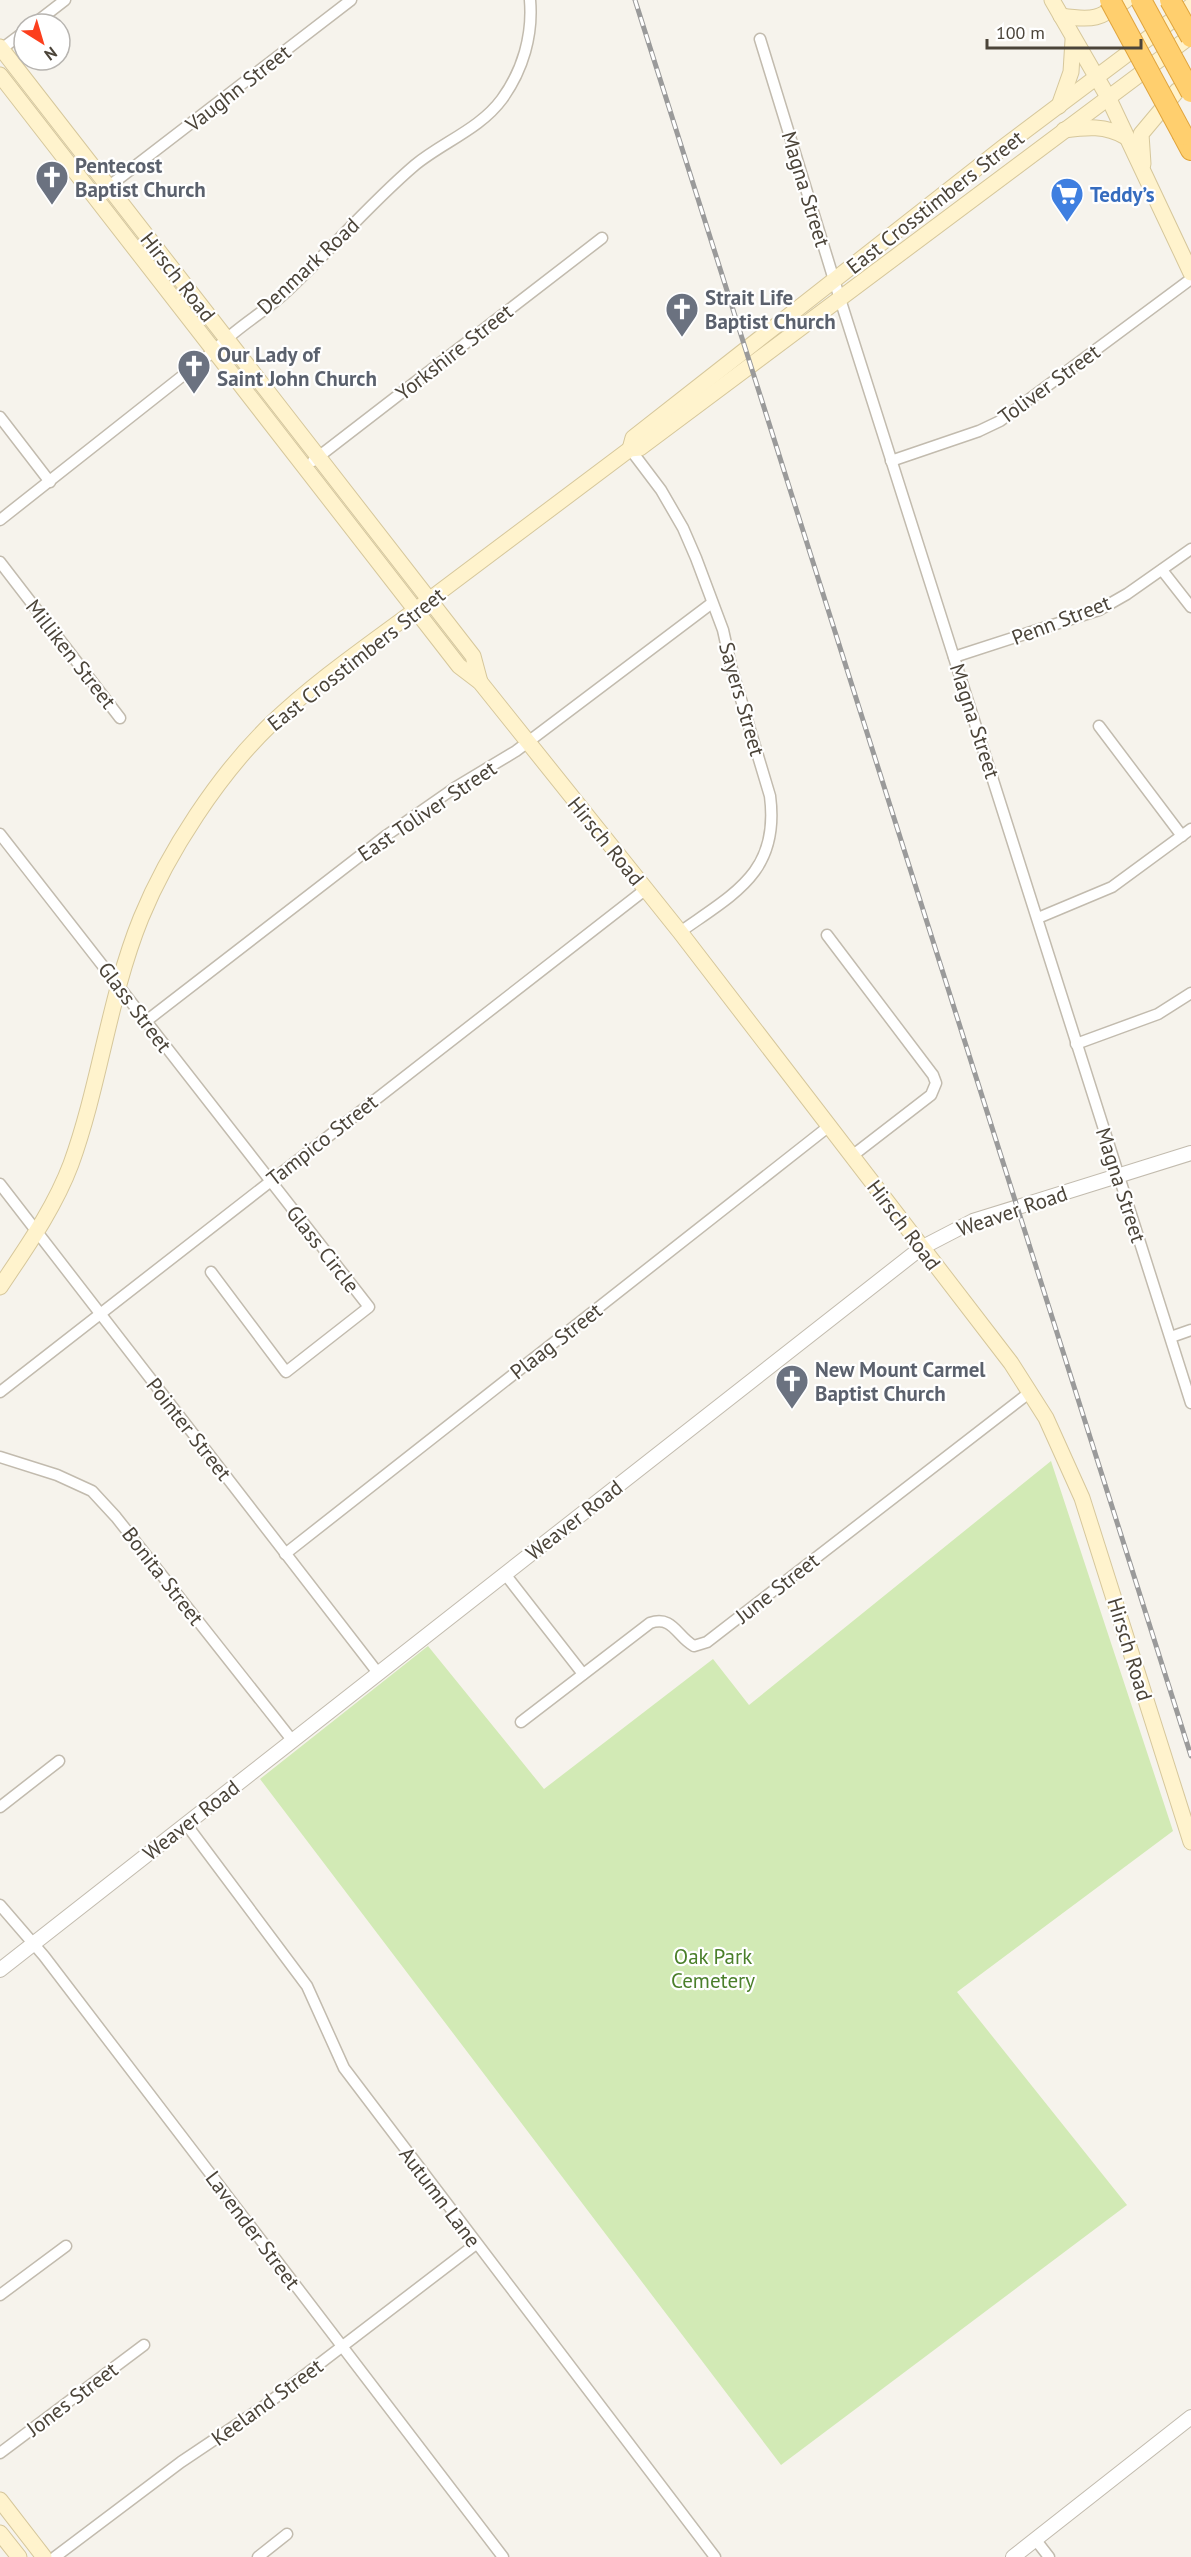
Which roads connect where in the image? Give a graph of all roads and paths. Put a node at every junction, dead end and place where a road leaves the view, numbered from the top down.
1 (65, 0) edge
2 (351, 0) edge
3 (530, 0) edge
4 (1052, 0) edge
5 (1110, 0) edge
6 (1126, 0) edge
7 (1141, 0) edge
8 (1170, 0) edge
9 (1191, 6) edge
10 (50, 12) edge
11 (1061, 16) junction
12 (1191, 37) edge
13 (760, 39) dead end
14 (1073, 40) junction
15 (0, 49) edge
16 (0, 75) edge
17 (1097, 79) junction
18 (1191, 82) edge
19 (1191, 92) edge
20 (1108, 97) junction
21 (1059, 106) junction
22 (1064, 129) junction
23 (1126, 136) junction
24 (1187, 142) edge
25 (1144, 175) junction
26 (108, 187) junction
27 (95, 197) junction
28 (602, 237) dead end
29 (1191, 273) edge
30 (1191, 279) edge
31 (834, 280) junction
32 (839, 297) junction
33 (226, 339) junction
34 (214, 351) junction
35 (0, 417) edge
36 (630, 449) junction
37 (318, 457) junction
38 (891, 461) junction
39 (305, 467) junction
40 (50, 482) junction
41 (0, 520) edge
42 (1191, 549) edge
43 (0, 562) edge
44 (1162, 570) junction
45 (429, 600) junction
46 (712, 603) junction
47 (1191, 607) edge
48 (416, 610) junction
49 (954, 657) junction
50 (480, 682) junction
51 (120, 718) dead end
52 (1099, 726) dead end
53 (527, 743) junction
54 (1191, 829) edge
55 (0, 834) edge
56 (1182, 836) junction
57 (646, 890) junction
58 (1038, 918) junction
59 (680, 932) junction
60 (827, 935) dead end
61 (119, 986) junction
62 (1191, 993) edge
63 (145, 1022) junction
64 (1076, 1044) junction
65 (828, 1127) junction
66 (1191, 1153) edge
67 (852, 1156) junction
68 (1118, 1176) junction
69 (269, 1180) junction
70 (0, 1184) edge
71 (37, 1232) junction
72 (921, 1248) junction
73 (211, 1272) dead end
74 (0, 1287) edge
75 (100, 1314) junction
76 (1191, 1330) edge
77 (1171, 1338) junction
78 (0, 1392) edge
79 (1029, 1394) junction
80 (1191, 1403) edge
81 (0, 1457) edge
82 (285, 1554) junction
83 (505, 1574) junction
84 (378, 1673) junction
85 (583, 1674) junction
86 (521, 1722) dead end
87 (292, 1740) junction
88 (59, 1761) dead end
89 (0, 1807) edge
90 (186, 1824) junction
91 (1191, 1842) edge
92 (0, 1905) edge
93 (34, 1944) junction
94 (0, 1970) edge
95 (476, 2244) junction
96 (66, 2246) dead end
97 (0, 2295) edge
98 (144, 2345) dead end
99 (342, 2347) junction
100 (1191, 2417) edge
101 (0, 2453) edge
102 (0, 2500) edge
103 (0, 2533) edge
104 (287, 2534) dead end
105 (1035, 2540) junction
106 (19, 2557) edge
107 (44, 2557) edge
108 (56, 2557) edge
109 (258, 2557) edge
110 (503, 2557) edge
111 (715, 2557) edge
112 (1013, 2557) edge
113 (1049, 2557) edge

1 - 10 street
2 - 26 street, Vaughn Street
3 - 33 street, Denmark Road
4 - 11 main road
5 - 24 highway, bridge
6 - 11 main road
7 - 19 highway, bridge
8 - 12 highway, bridge
9 - 17 main road, East Crosstimbers Street
11 - 14 main road
12 - 20 main road, East Crosstimbers Street
13 - 31 street, Magna Street
14 - 17 main road
14 - 21 main road
15 - 26 main road, Hirsch Road
16 - 27 main road, Hirsch Road
17 - 20 main road
17 - 21 main road, East Crosstimbers Street
18 - 25 main road
20 - 22 main road, East Crosstimbers Street
20 - 23 main road
21 - 31 main road, East Crosstimbers Street
22 - 23 main road
22 - 32 main road, East Crosstimbers Street
23 - 25 main road
25 - 29 main road
26 - 27 street, Vaughn Street
26 - 33 main road, Hirsch Road
27 - 34 main road, Hirsch Road
28 - 37 street, Yorkshire Street
30 - 38 street, Toliver Street
31 - 32 street, Magna Street
31 - 36 main road, East Crosstimbers Street
32 - 36 main road, East Crosstimbers Street
32 - 38 street, Magna Street
33 - 34 street, Denmark Road
33 - 37 main road, Hirsch Road
34 - 39 main road, Hirsch Road
34 - 40 street, Denmark Road
35 - 40 street
36 - 45 main road, East Crosstimbers Street
36 - 46 street, Sayers Street
37 - 39 street, Yorkshire Street
37 - 45 main road, Hirsch Road
38 - 49 street, Magna Street
39 - 48 main road, Hirsch Road
40 - 41 street, Denmark Road
42 - 44 street, Penn Street
43 - 51 street, Milliken Street
44 - 47 street
44 - 49 street, Penn Street
45 - 48 main road, East Crosstimbers Street
45 - 50 main road, Hirsch Road
46 - 53 street, East Toliver Street
46 - 59 street, Sayers Street
48 - 50 main road, Hirsch Road
48 - 61 main road, East Crosstimbers Street
49 - 58 street, Magna Street
50 - 53 main road, Hirsch Road
52 - 56 street
53 - 57 main road, Hirsch Road
53 - 63 street, East Toliver Street
54 - 56 street
55 - 61 street, Glass Street
56 - 58 street
57 - 59 main road, Hirsch Road
57 - 69 street, Tampico Street
58 - 64 street, Magna Street
59 - 65 main road, Hirsch Road
60 - 67 street
61 - 63 street, Glass Street
61 - 71 main road, East Crosstimbers Street
62 - 64 street
63 - 69 street, Glass Street
64 - 68 street, Magna Street
65 - 67 main road, Hirsch Road
65 - 82 street, Plaag Street
66 - 68 street, Weaver Road
67 - 72 main road, Hirsch Road
68 - 72 street, Weaver Road
68 - 77 street, Magna Street
69 - 73 street, Glass Circle
69 - 75 street, Tampico Street
70 - 71 street, Pointer Street
71 - 74 main road, East Crosstimbers Street
71 - 75 street, Pointer Street
72 - 79 main road, Hirsch Road
72 - 83 street, Weaver Road
75 - 78 street, Tampico Street
75 - 82 street, Pointer Street
76 - 77 street
77 - 80 street, Magna Street
79 - 85 street, June Street
79 - 91 main road, Hirsch Road
81 - 87 street, Bonita Street
82 - 84 street, Pointer Street
83 - 84 street, Weaver Road
83 - 85 street
84 - 87 street, Weaver Road
85 - 86 street, June Street
87 - 90 street, Weaver Road
88 - 89 street
90 - 93 street, Weaver Road
90 - 95 street, Autumn Lane
92 - 93 street, Lavender Street
93 - 94 street, Weaver Road
93 - 99 street, Lavender Street
95 - 99 street, Keeland Street
95 - 111 street, Autumn Lane
96 - 97 street
98 - 101 street, Jones Street
99 - 108 street, Keeland Street
99 - 110 street, Lavender Street
100 - 105 street
102 - 107 main road
103 - 106 main road
104 - 109 street
105 - 112 street
105 - 113 street

